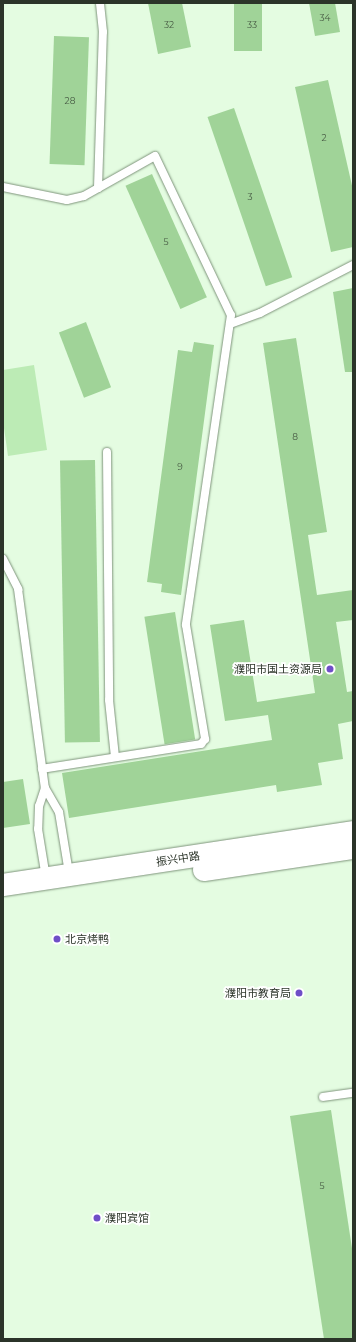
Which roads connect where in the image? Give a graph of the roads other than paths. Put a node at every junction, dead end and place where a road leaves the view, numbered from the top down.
1 (100, 3) edge
2 (3, 187) edge
3 (98, 188) junction
4 (353, 265) edge
5 (230, 324) junction
6 (107, 452) dead end
7 (3, 560) edge
8 (116, 757) junction
9 (42, 769) junction
10 (45, 788) junction
11 (353, 832) edge
12 (353, 848) edge
13 (70, 876) junction
14 (46, 879) junction
15 (3, 885) edge
16 (3, 900) edge
17 (353, 1093) edge
18 (323, 1097) dead end

1 - 3 lane
2 - 3 lane
3 - 5 lane
4 - 5 lane
5 - 8 lane
6 - 8 lane
7 - 9 lane
8 - 9 lane
9 - 10 lane
10 - 13 lane
10 - 14 lane
11 - 13 street, 振兴中路
12 - 16 street, 振兴中路
13 - 14 street, 振兴中路
14 - 15 street, 振兴中路
17 - 18 lane

